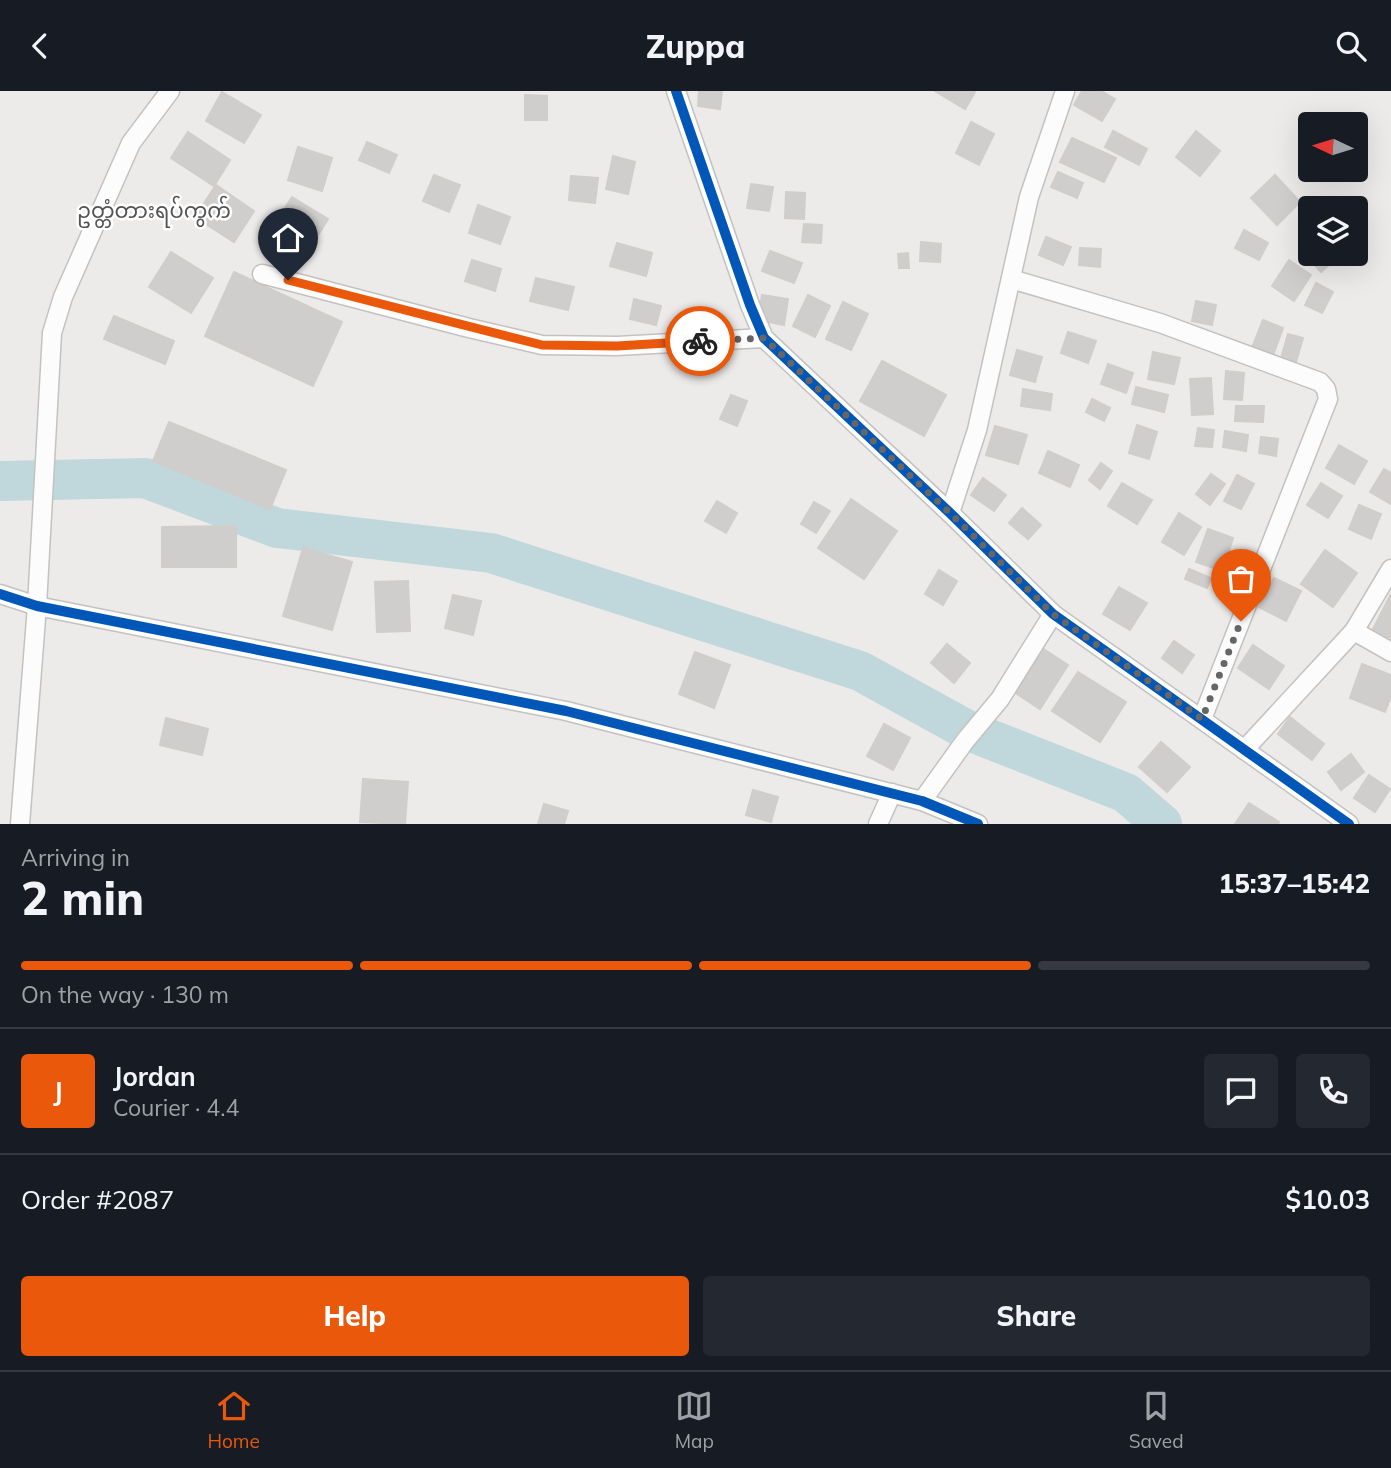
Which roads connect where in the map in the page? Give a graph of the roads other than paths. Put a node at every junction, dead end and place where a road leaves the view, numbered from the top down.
1 (170, 91) edge
2 (676, 91) edge
3 (1065, 91) edge
4 (262, 274) dead end
5 (1011, 279) junction
6 (764, 338) junction
7 (950, 513) junction
8 (1391, 569) edge
9 (0, 594) edge
10 (37, 606) junction
11 (1053, 614) junction
12 (1354, 631) junction
13 (1391, 652) edge
14 (1202, 719) junction
15 (1244, 750) junction
16 (891, 793) junction
17 (922, 801) junction
18 (20, 824) edge
19 (878, 824) edge
20 (978, 824) edge
21 (1349, 824) edge

1 - 10 street
2 - 6 street
3 - 5 street
4 - 6 street
5 - 7 street
5 - 14 street
6 - 7 street
7 - 11 street
8 - 12 street
9 - 10 street
10 - 16 street
10 - 18 street
11 - 14 street
11 - 17 street
12 - 13 street
12 - 15 street
14 - 15 street
15 - 21 street
16 - 17 street
16 - 19 street
17 - 20 street

